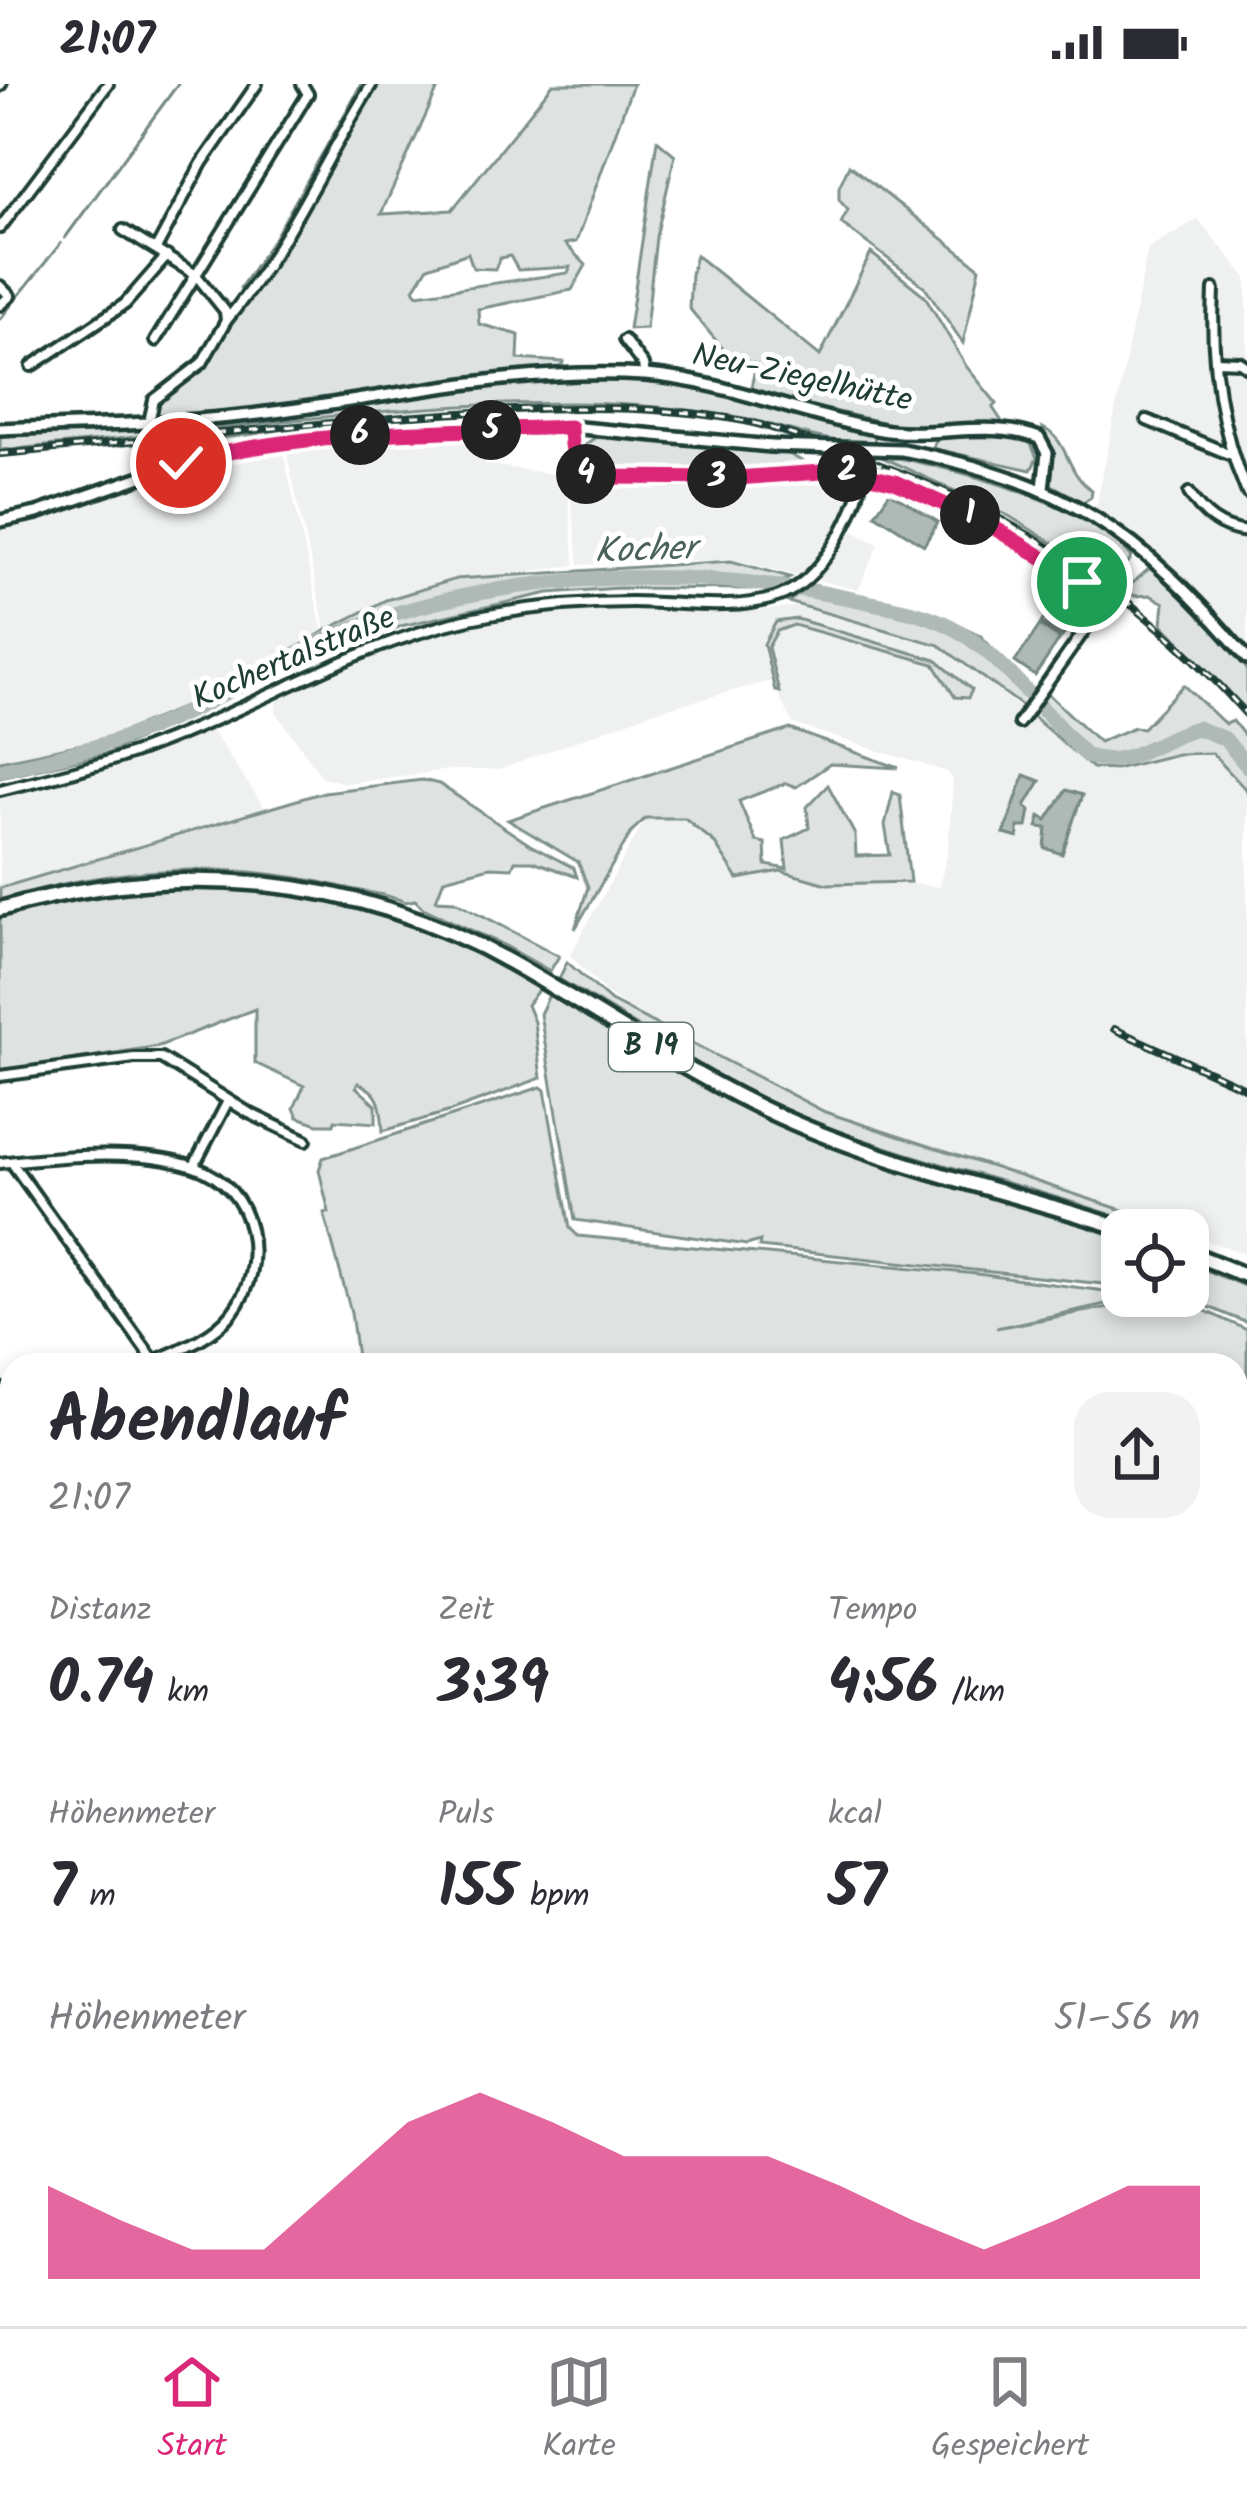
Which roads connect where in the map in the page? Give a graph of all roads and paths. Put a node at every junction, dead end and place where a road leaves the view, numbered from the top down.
1 (108, 84) edge
2 (257, 84) edge
3 (302, 84) edge
4 (372, 84) edge
5 (0, 228) edge
6 (123, 230) dead end
7 (156, 249) junction
8 (167, 256) junction
9 (196, 275) junction
10 (0, 286) edge
11 (1214, 289) dead end
12 (0, 305) edge
13 (226, 321) junction
14 (624, 340) dead end
15 (155, 341) dead end
16 (1216, 361) junction
17 (32, 366) dead end
18 (1247, 367) edge
19 (645, 375) junction
20 (1147, 421) dead end
21 (148, 422) junction
22 (570, 427) junction
23 (0, 430) edge
24 (1230, 454) junction
25 (862, 474) junction
26 (1043, 488) junction
27 (1189, 493) dead end
28 (1247, 493) edge
29 (0, 520) edge
30 (1247, 532) edge
31 (1247, 657) edge
32 (1019, 723) dead end
33 (0, 790) edge
34 (0, 909) edge
35 (0, 1076) edge
36 (228, 1101) junction
37 (306, 1140) dead end
38 (6, 1162) edge
39 (194, 1166) junction
40 (1101, 1222) edge
41 (1209, 1261) edge
42 (1247, 1276) edge
43 (143, 1353) edge
44 (170, 1353) edge

1 - 5 street
2 - 7 street
3 - 9 street
4 - 13 street
6 - 7 street
7 - 8 street
8 - 9 street
8 - 17 street
9 - 13 street
9 - 15 street
10 - 12 street
11 - 16 street
13 - 21 street
14 - 19 street, Neu-Ziegelhütte
16 - 18 street
16 - 24 street
19 - 21 street, Neu-Ziegelhütte
19 - 26 street, Neu-Ziegelhütte
20 - 24 street
21 - 23 street, Neu-Ziegelhütte
22 - 25 street
22 - 26 street, bridge
22 - 29 street
24 - 28 street
25 - 32 street
25 - 33 street, Kochertalstraße
26 - 31 street
27 - 30 street
34 - 40 highway, B 19
35 - 36 street
36 - 37 street
36 - 39 street
38 - 39 street
38 - 43 street
39 - 44 street
41 - 42 highway

